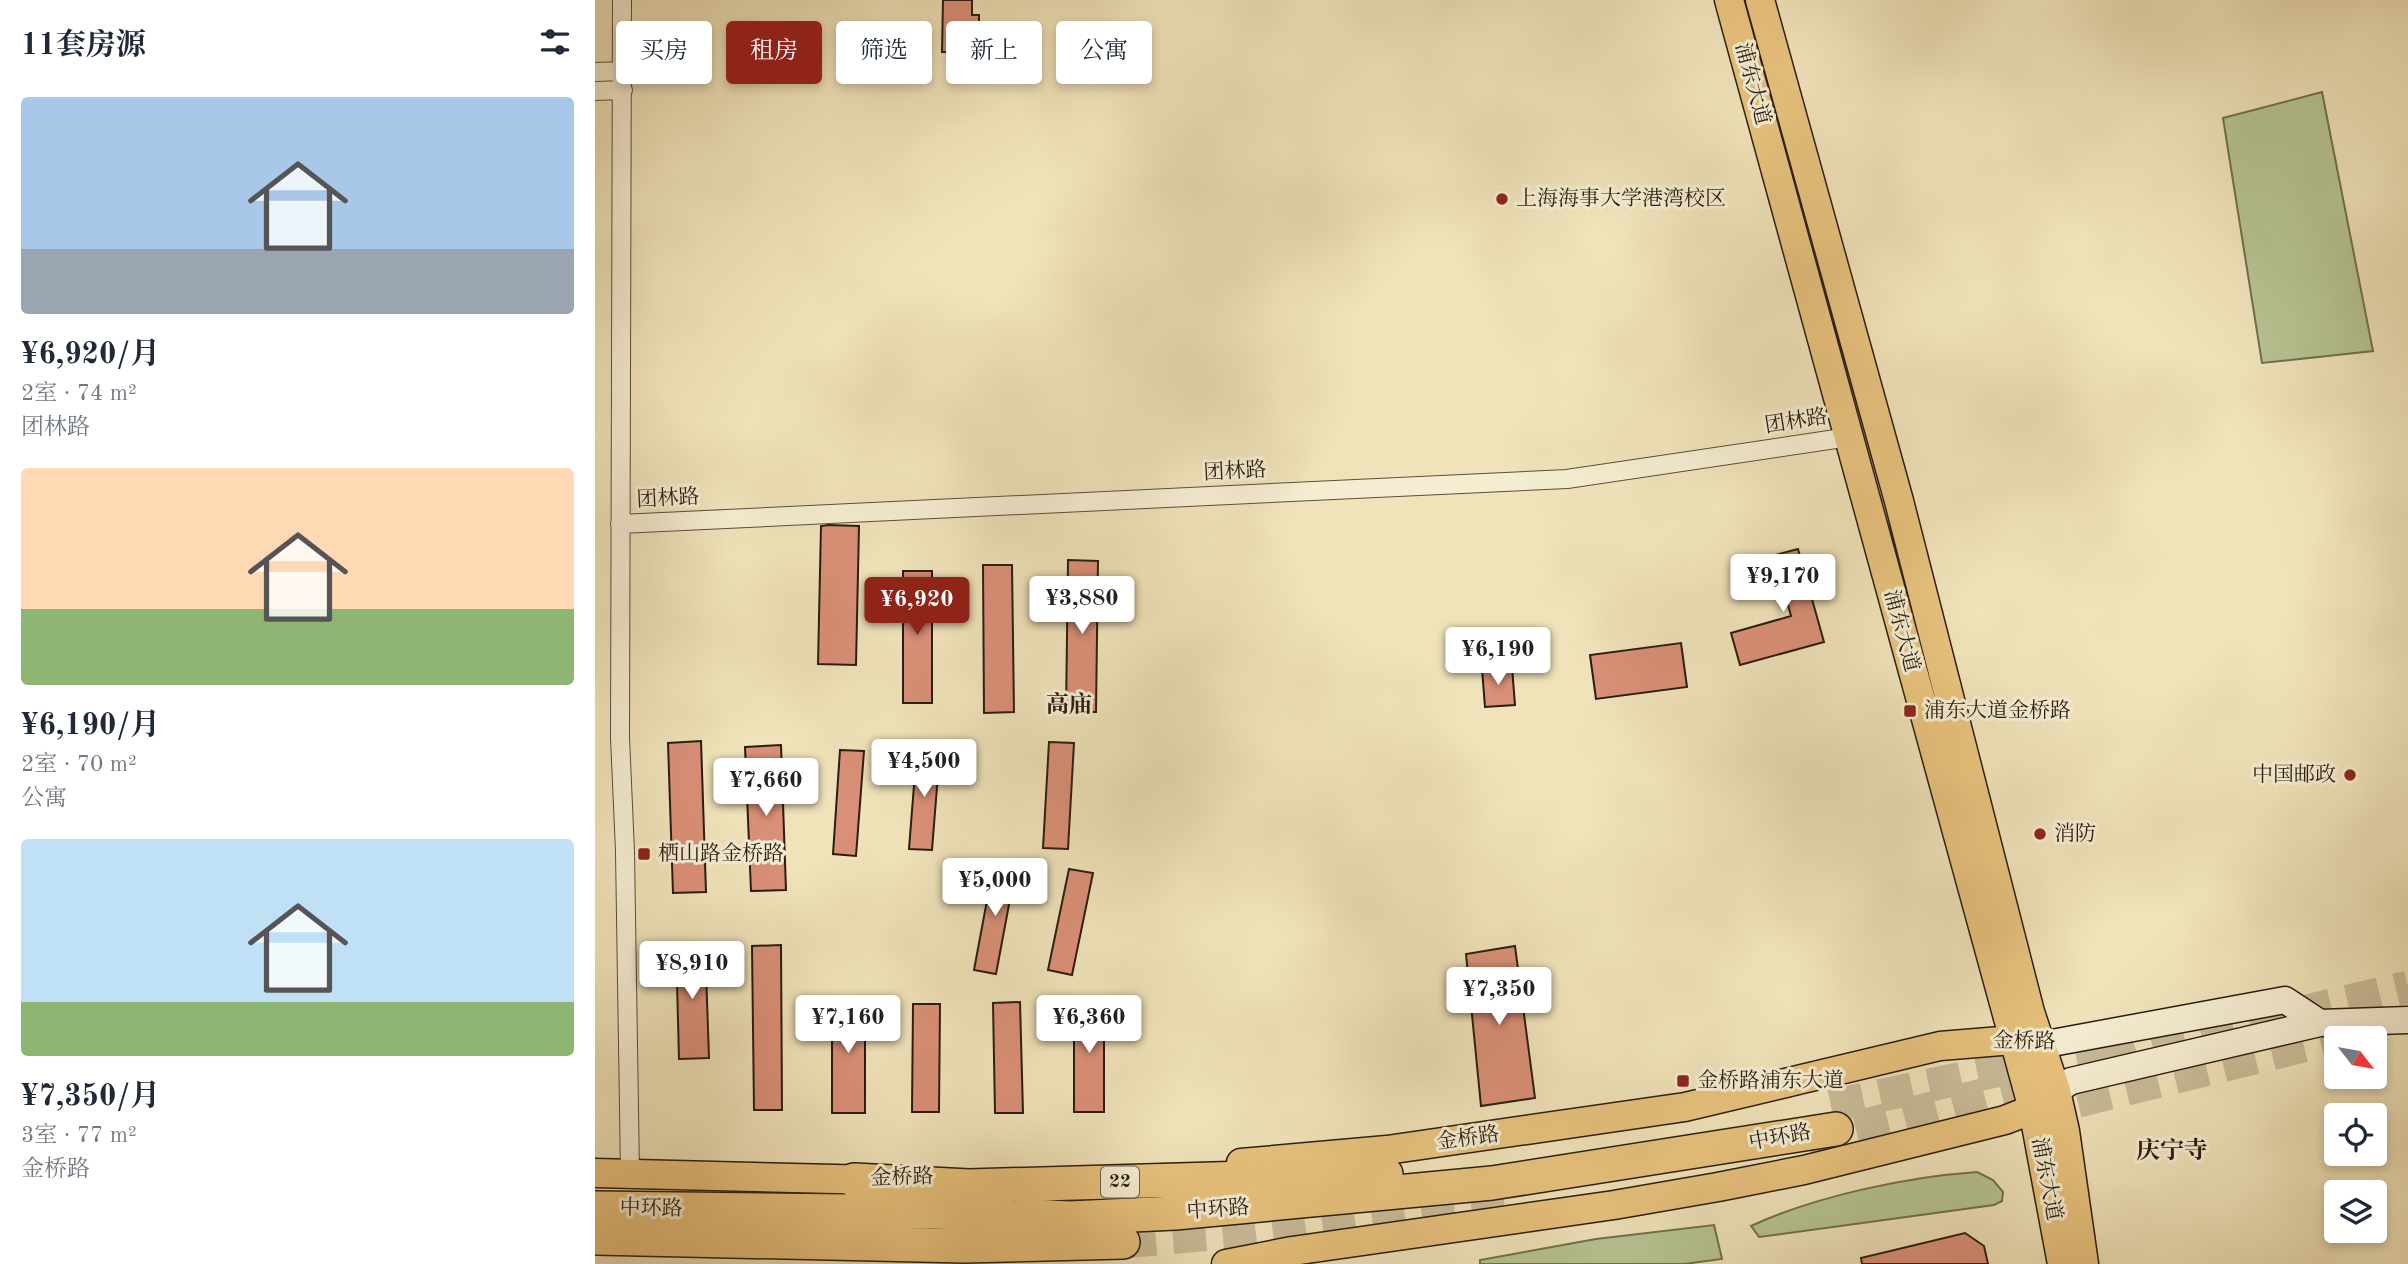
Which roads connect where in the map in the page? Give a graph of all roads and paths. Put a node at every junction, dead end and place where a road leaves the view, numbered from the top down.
1 (622, 0) edge
2 (1729, 0) edge
3 (1760, 0) edge
4 (622, 21) edge
5 (616, 71) edge
6 (595, 72) edge
7 (623, 84) edge
8 (623, 90) junction
9 (595, 91) edge
10 (1849, 437) junction
11 (620, 524) junction
12 (2408, 1020) edge
13 (2320, 1023) junction
14 (2013, 1040) junction
15 (2041, 1045) junction
16 (2056, 1091) junction
17 (2033, 1109) junction
18 (595, 1173) edge
19 (630, 1174) junction
20 (1386, 1174) junction
21 (854, 1180) junction
22 (595, 1208) edge
23 (934, 1212) junction
24 (595, 1238) edge
25 (1114, 1256) tunnel mouth
26 (595, 1259) edge
27 (765, 1264) edge
28 (1226, 1264) edge
29 (2062, 1264) edge
30 (2084, 1264) edge

1 - 4 street
2 - 10 main road, 浦东大道
3 - 15 main road, 浦东大道
5 - 6 street
7 - 8 street
8 - 9 street
8 - 11 street
10 - 11 street, 团林路
10 - 14 main road, 浦东大道
11 - 19 street
12 - 13 street, 金桥路
13 - 15 street, 金桥路
13 - 16 street, 金桥路
14 - 15 main road, 金桥路
14 - 17 main road, 浦东大道
14 - 21 main road, 金桥路
15 - 16 main road, 浦东大道
16 - 17 main road, 金桥路
16 - 30 main road, 浦东大道
17 - 28 main road, 金桥路
17 - 29 main road, 浦东大道
18 - 19 main road, 金桥路
19 - 21 main road, 金桥路
20 - 21 highway, 22
20 - 23 highway
20 - 23 highway, 中环路
22 - 23 highway, 中环路
24 - 25 highway, 中环路
26 - 27 highway

